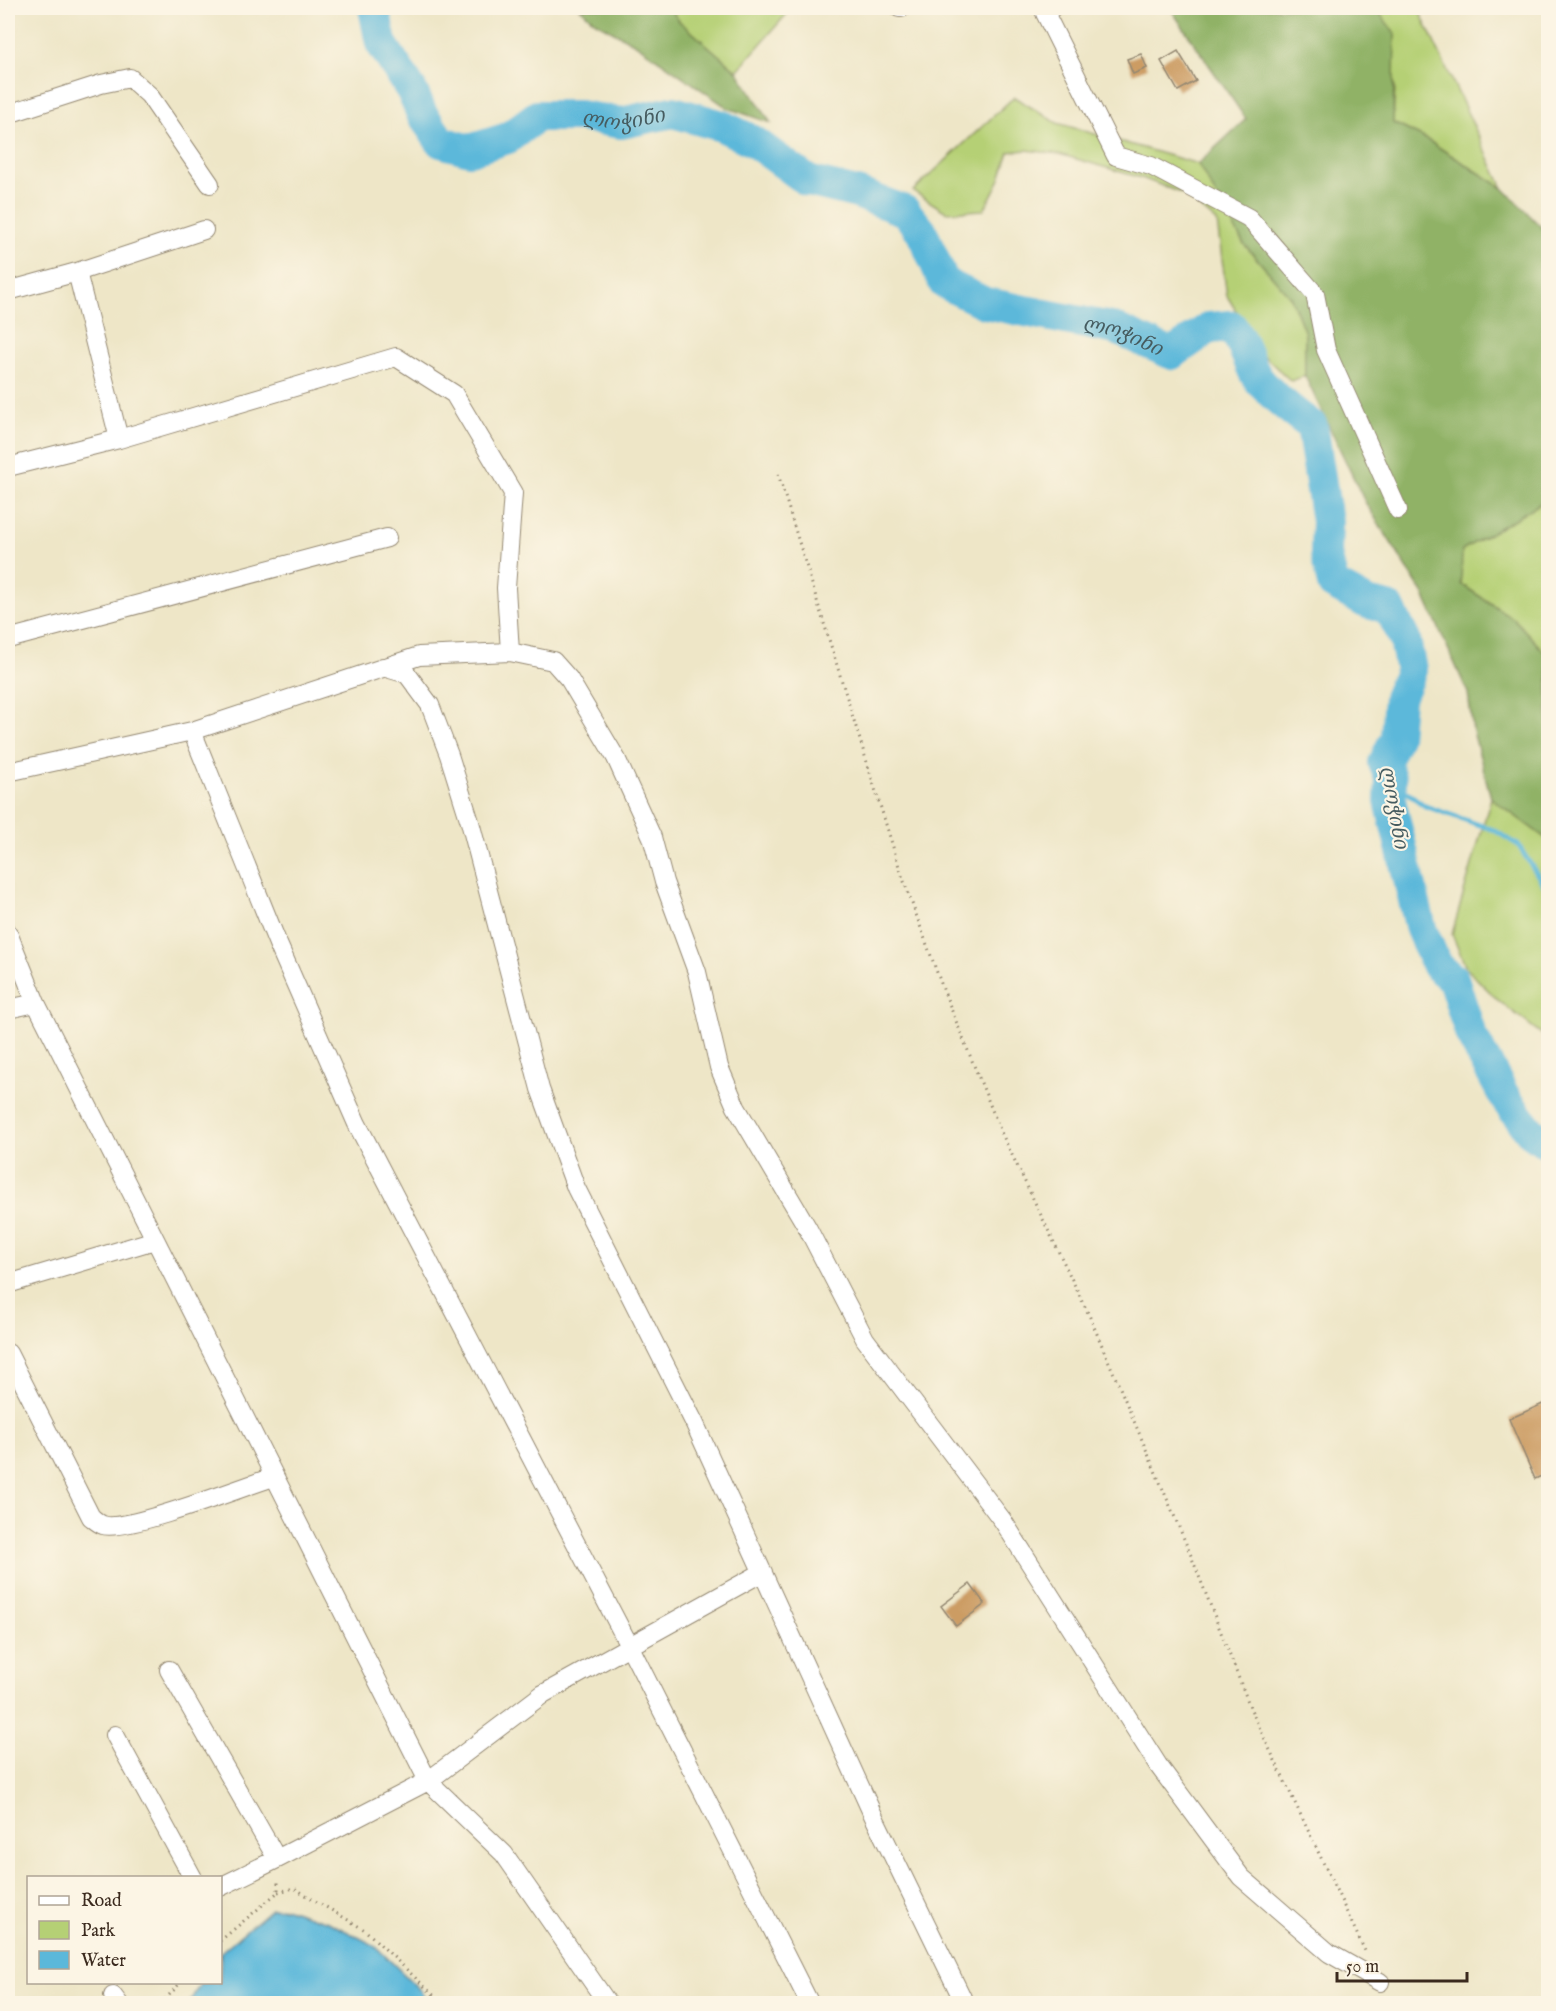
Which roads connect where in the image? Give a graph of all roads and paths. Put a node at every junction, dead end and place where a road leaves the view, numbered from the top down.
1 (1042, 10) edge
2 (8, 114) edge
3 (210, 184) dead end
4 (204, 230) dead end
5 (77, 272) junction
6 (8, 291) edge
7 (119, 439) junction
8 (8, 467) edge
9 (778, 474) dead end
10 (1398, 510) dead end
11 (387, 538) dead end
12 (8, 639) edge
13 (510, 652) junction
14 (382, 667) junction
15 (192, 731) junction
16 (8, 772) edge
17 (8, 933) edge
18 (36, 1003) junction
19 (8, 1009) edge
20 (155, 1240) junction
21 (8, 1284) edge
22 (8, 1353) edge
23 (273, 1477) junction
24 (763, 1572) junction
25 (630, 1647) junction
26 (169, 1670) dead end
27 (115, 1735) dead end
28 (428, 1781) junction
29 (277, 1859) junction
30 (192, 1876) edge
31 (222, 1886) edge
32 (278, 1892) junction
33 (222, 1939) edge
34 (1380, 1982) joint
35 (180, 1984) edge
36 (160, 2004) edge
37 (443, 2004) edge
38 (608, 2004) edge
39 (810, 2004) edge
40 (965, 2004) edge

1 - 10 street
2 - 3 street
4 - 5 street
5 - 6 street
5 - 7 street
7 - 8 street
7 - 13 street
9 - 34 path
11 - 12 street
13 - 14 street
13 - 34 street
14 - 15 street
14 - 24 street
15 - 16 street
15 - 25 street
17 - 18 street
18 - 19 street
18 - 20 street
20 - 21 street
20 - 23 street
22 - 23 street
23 - 28 street
24 - 25 street
24 - 40 street
25 - 28 street
25 - 39 street
26 - 29 street
27 - 30 street
28 - 29 street
28 - 38 street
29 - 31 street
29 - 32 path
32 - 33 path
32 - 37 path
35 - 36 path

